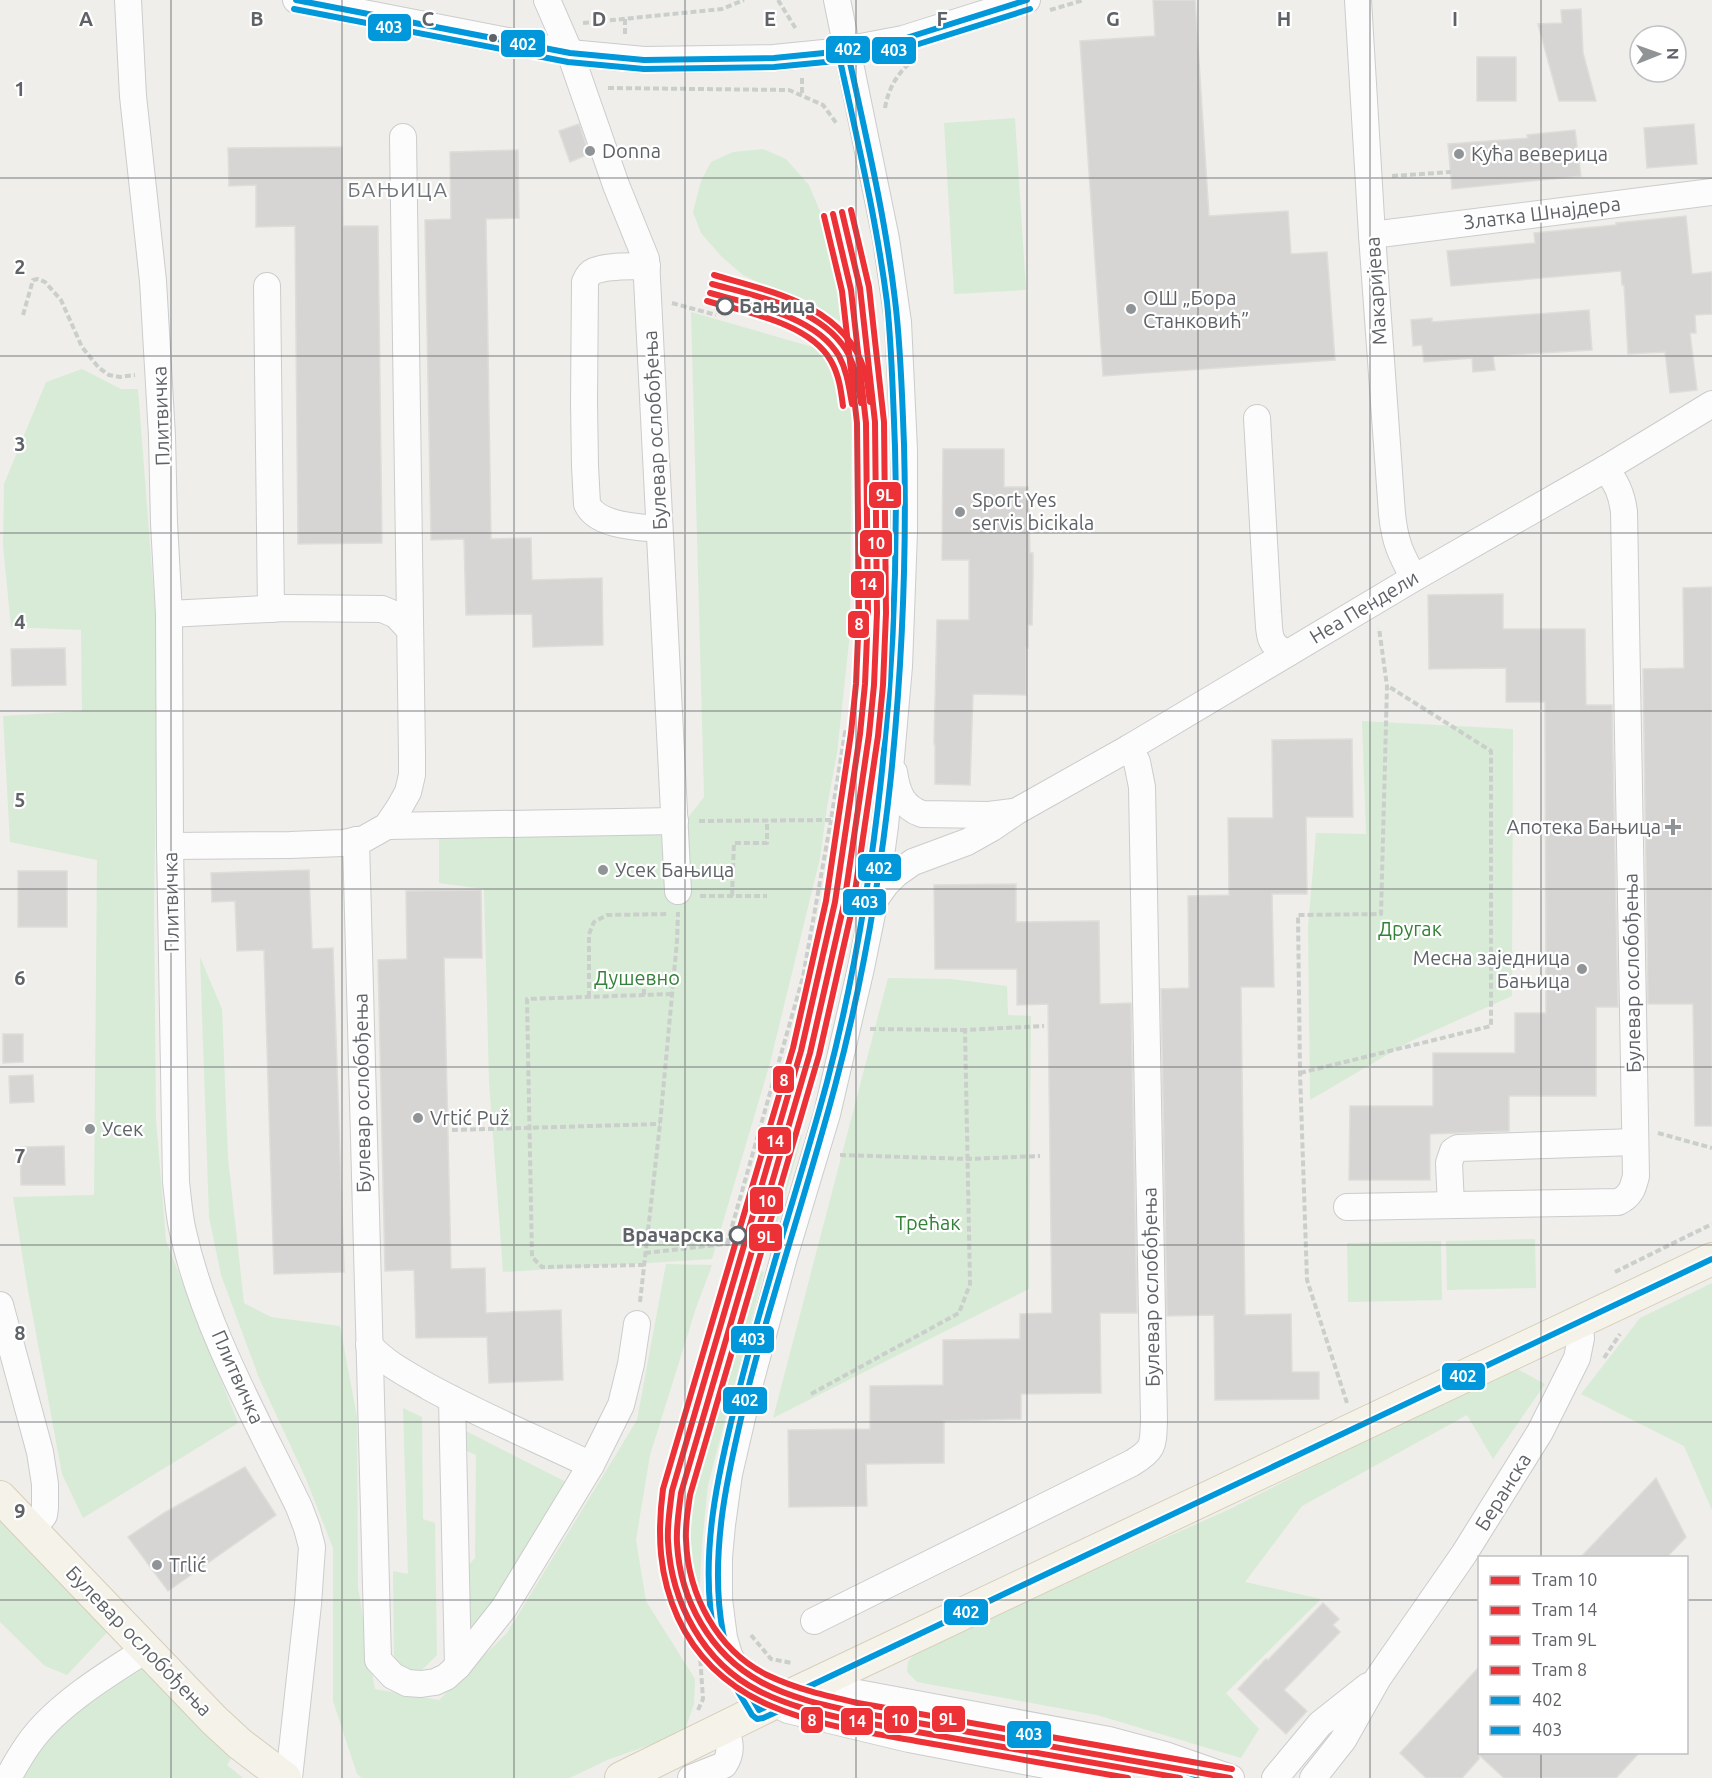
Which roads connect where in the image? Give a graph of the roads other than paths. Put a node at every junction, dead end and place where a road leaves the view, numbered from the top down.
1 (128, 0) edge
2 (296, 0) edge
3 (547, 0) edge
4 (837, 0) edge
5 (1358, 0) edge
6 (1020, 5) edge
7 (395, 10) edge
8 (847, 49) junction
9 (570, 53) junction
10 (403, 137) dead end
11 (1712, 192) edge
12 (1372, 235) junction
13 (647, 266) junction
14 (267, 286) dead end
15 (1712, 404) edge
16 (1257, 418) dead end
17 (1605, 469) junction
18 (659, 530) junction
19 (1414, 578) junction
20 (271, 609) junction
21 (169, 614) junction
22 (409, 628) junction
23 (1288, 653) junction
24 (1129, 748) junction
25 (892, 749) junction
26 (1017, 811) junction
27 (675, 821) junction
28 (387, 826) junction
29 (356, 840) junction
30 (170, 846) junction
31 (875, 898) junction
32 (678, 901) road end
33 (1635, 1134) junction
34 (1451, 1205) junction
35 (1347, 1207) dead end
36 (1712, 1259) edge
37 (0, 1305) edge
38 (1579, 1323) junction
39 (637, 1324) road end
40 (369, 1345) junction
41 (452, 1399) junction
42 (591, 1465) junction
43 (0, 1497) edge
44 (33, 1529) junction
45 (814, 1621) dead end
46 (147, 1649) junction
47 (458, 1666) junction
48 (1378, 1678) junction
49 (815, 1684) junction
50 (766, 1707) junction
51 (710, 1723) junction
52 (726, 1771) edge
53 (8, 1778) edge
54 (287, 1778) edge
55 (621, 1778) edge
56 (692, 1778) edge
57 (1113, 1778) edge
58 (1231, 1778) edge
59 (1275, 1778) edge
60 (1313, 1778) edge

1 - 21 street, Плитвичка
2 - 7 street
3 - 9 street, Булевар ослобођења
4 - 8 street
5 - 12 street, Макаријева
6 - 8 street
7 - 9 street
8 - 9 street
8 - 25 street
9 - 13 street, Булевар ослобођења
10 - 22 street
11 - 12 street, Златка Шнајдера
12 - 19 street, Макаријева
13 - 18 street, Булевар ослобођења
13 - 18 street
14 - 20 street
15 - 17 street, Неа Пендели
16 - 23 street
17 - 19 street, Неа Пендели
17 - 33 street, Булевар ослобођења
18 - 27 street, Булевар ослобођења
19 - 23 street, Неа Пендели
20 - 21 street
20 - 22 street
21 - 30 street, Плитвичка
22 - 28 street
23 - 24 street, Неа Пендели
24 - 26 street, Неа Пендели
24 - 45 street, Булевар ослобођења
25 - 26 street, Неа Пендели
25 - 31 street
26 - 31 street, Неа Пендели
27 - 28 street
27 - 32 street, Булевар ослобођења
28 - 29 street
29 - 30 street
29 - 40 street, Булевар ослобођења
30 - 54 street, Плитвичка
31 - 50 street
33 - 34 street
33 - 34 street, Булевар ослобођења
34 - 35 street, Булевар ослобођења
36 - 38 main road
37 - 44 street
38 - 48 street, Беранска
38 - 49 main road
39 - 42 street, Булевар ослобођења
40 - 41 street
40 - 47 street, Булевар ослобођења
41 - 42 street
41 - 47 street
42 - 47 street, Булевар ослобођења
43 - 44 main road, Булевар ослобођења
44 - 46 main road, Булевар ослобођења
46 - 53 street
46 - 54 main road, Булевар ослобођења
48 - 59 street, Беранска
48 - 60 street, Беранска
49 - 50 main road
49 - 58 street
50 - 51 main road
50 - 57 street
51 - 52 street
51 - 55 main road
52 - 56 street

